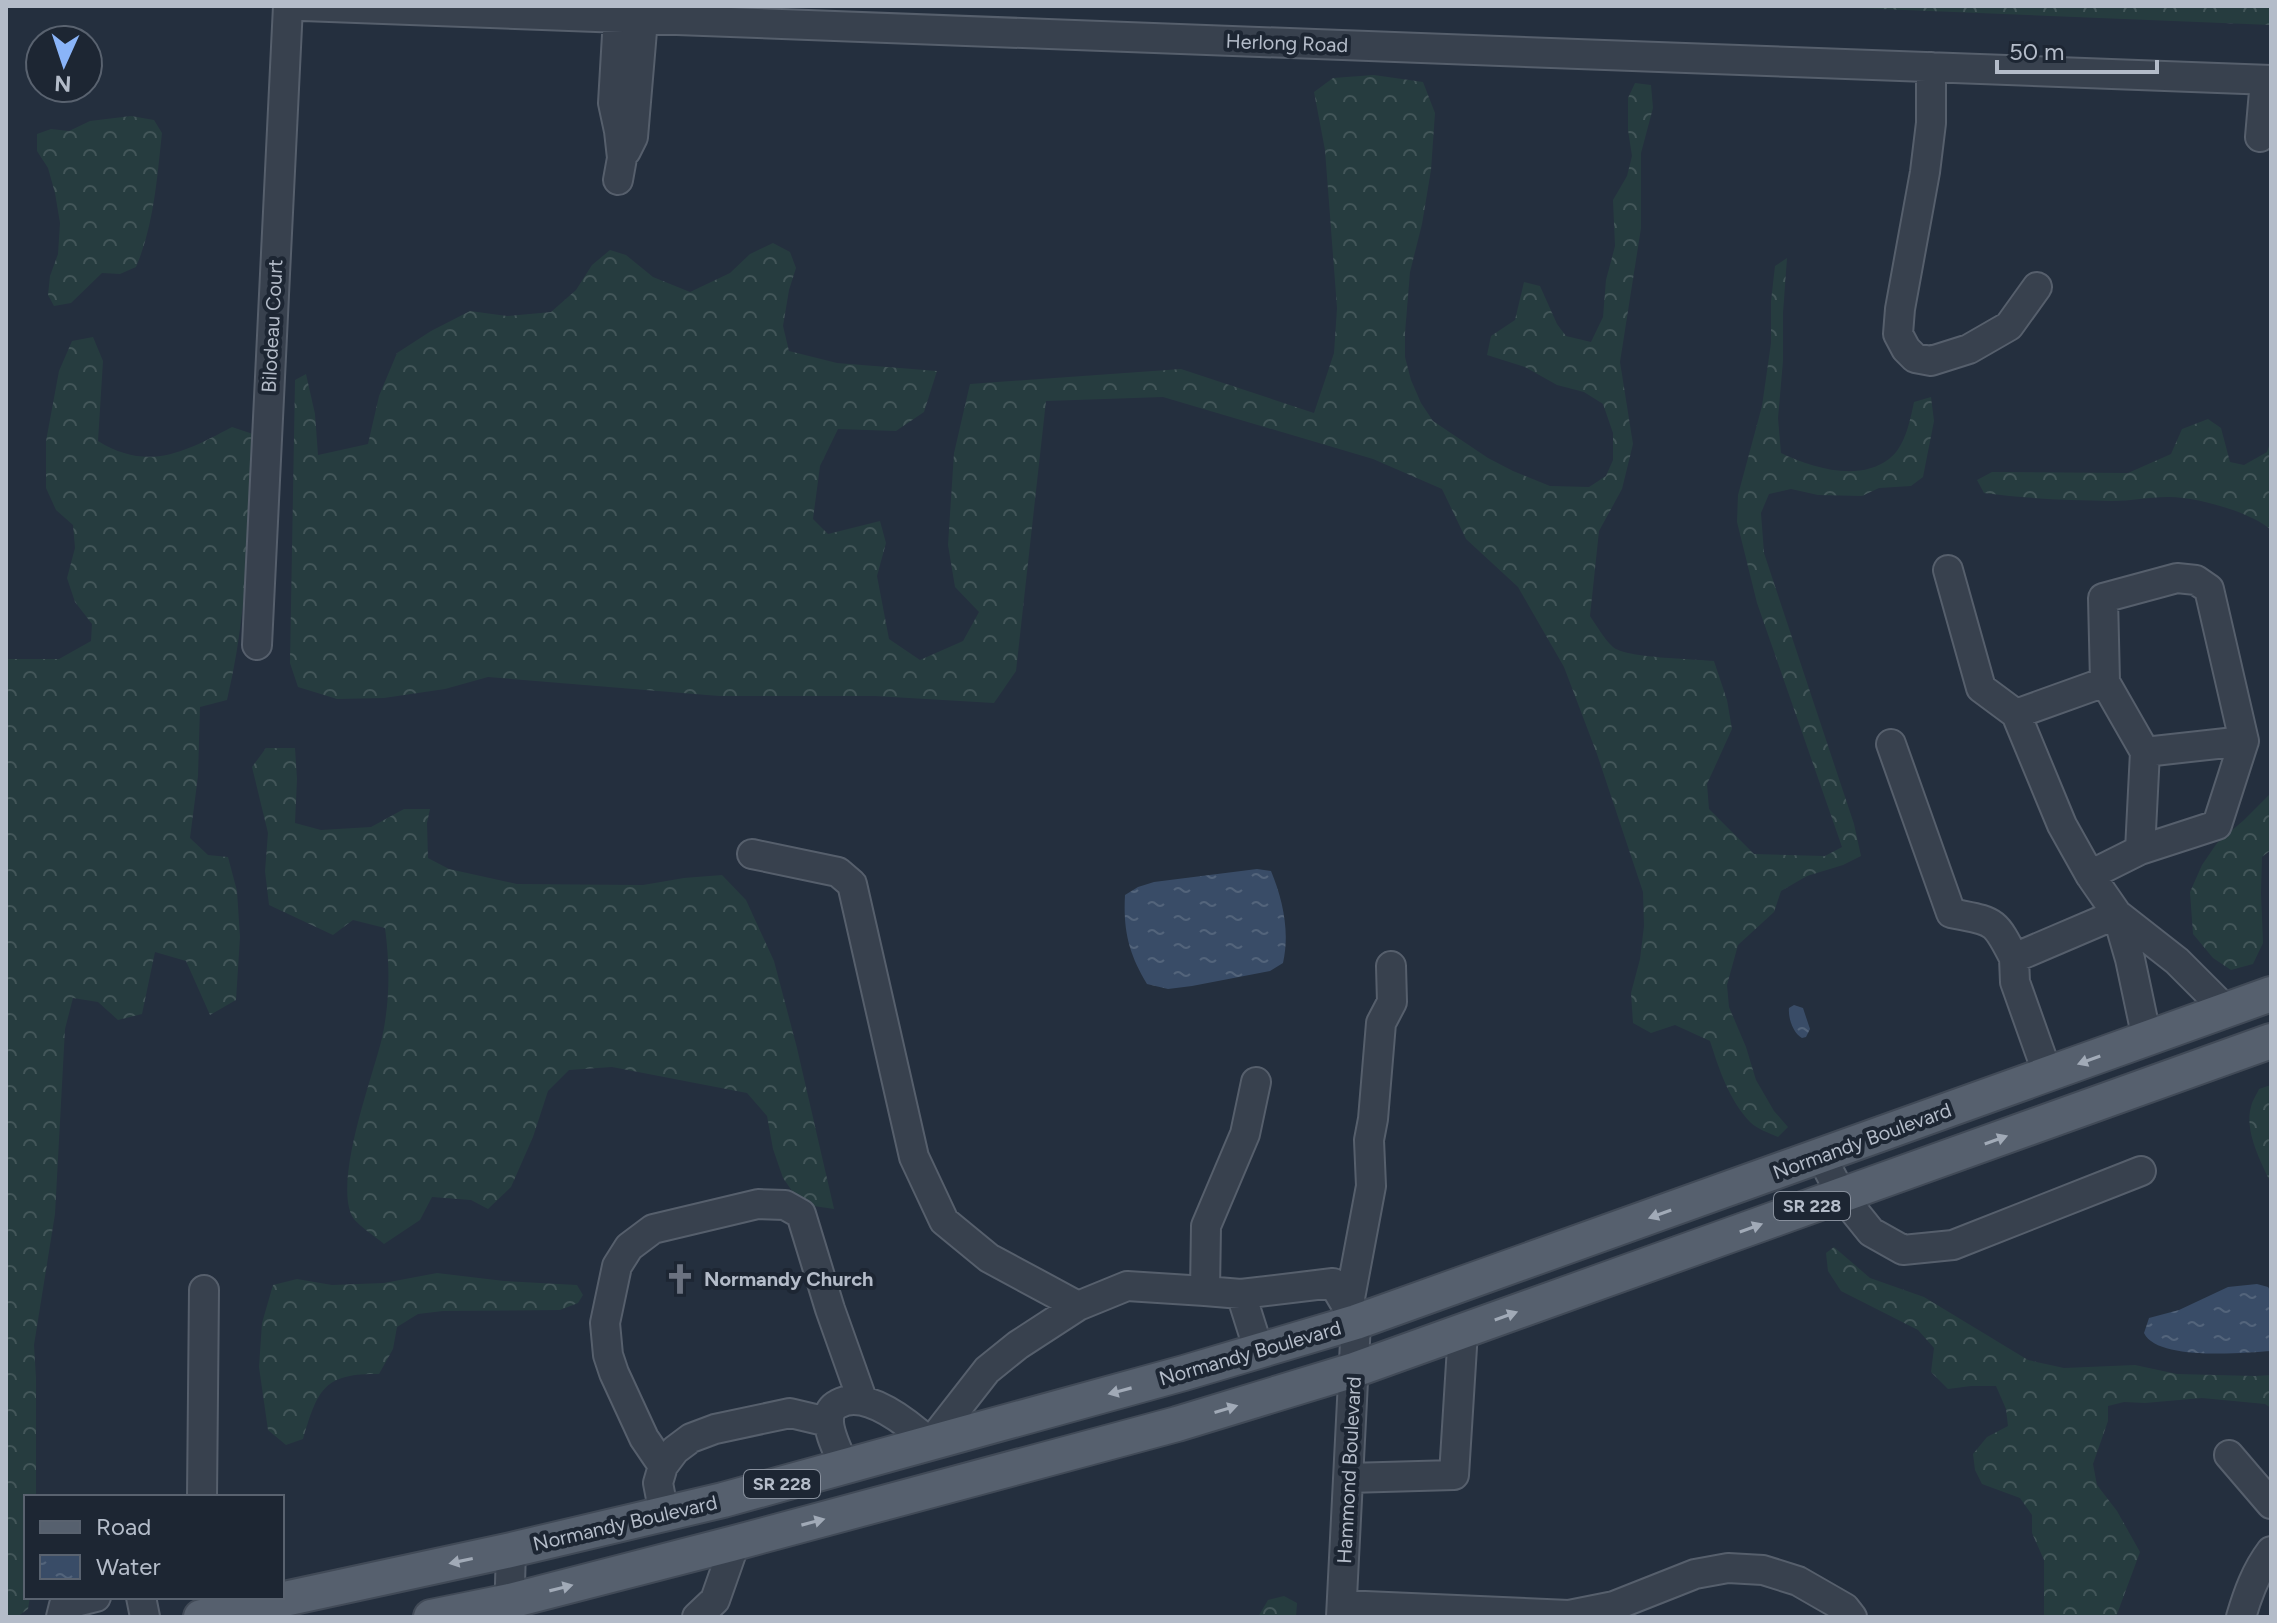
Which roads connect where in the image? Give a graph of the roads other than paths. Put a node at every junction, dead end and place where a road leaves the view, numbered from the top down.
1 (288, 6) edge
2 (303, 6) edge
3 (631, 18) junction
4 (1931, 67) junction
5 (2268, 80) edge
6 (2260, 137) dead end
7 (620, 169) dead end
8 (2037, 287) dead end
9 (1948, 570) dead end
10 (257, 645) dead end
11 (2105, 682) junction
12 (2016, 714) junction
13 (2244, 741) junction
14 (1891, 744) dead end
15 (2145, 752) junction
16 (2140, 850) junction
17 (752, 854) dead end
18 (2090, 875) junction
19 (2117, 914) junction
20 (2014, 958) junction
21 (1391, 966) dead end
22 (2251, 1001) edge
23 (2147, 1039) junction
24 (2271, 1040) edge
25 (2048, 1075) junction
26 (1256, 1082) dead end
27 (1821, 1156) junction
28 (2141, 1171) dead end
29 (1842, 1196) junction
30 (204, 1290) dead end
31 (1205, 1291) junction
32 (1241, 1294) junction
33 (1078, 1306) junction
34 (1352, 1316) junction
35 (1463, 1331) junction
36 (1259, 1351) junction
37 (1354, 1370) junction
38 (862, 1399) junction
39 (828, 1422) junction
40 (930, 1443) junction
41 (2229, 1455) dead end
42 (663, 1466) junction
43 (844, 1466) junction
44 (1348, 1478) junction
45 (945, 1486) junction
46 (202, 1495) edge
47 (2271, 1504) edge
48 (664, 1514) junction
49 (735, 1543) junction
50 (511, 1550) junction
51 (2271, 1551) edge
52 (285, 1590) edge
53 (88, 1599) edge
54 (257, 1599) edge
55 (510, 1609) edge
56 (1342, 1611) edge
57 (61, 1617) edge
58 (201, 1617) edge
59 (431, 1617) edge
60 (697, 1617) edge
61 (1852, 1617) edge
62 (2241, 1617) edge

1 - 10 street, Bilodeau Court
2 - 3 street, Herlong Road
3 - 4 street, Herlong Road
3 - 7 street
4 - 5 street, Herlong Road
4 - 8 street
5 - 6 street
9 - 12 street
11 - 12 street
11 - 13 street
11 - 15 street
12 - 18 street
13 - 15 street
13 - 16 street
14 - 20 street
15 - 16 street
16 - 18 street
17 - 33 street
18 - 19 street
19 - 20 street
19 - 22 street
19 - 23 street
20 - 25 street
21 - 34 street, Hammond Boulevard
22 - 23 main road, Normandy Boulevard / SR 228
22 - 24 main road
23 -> 25 main road, Normandy Boulevard / SR 228
29 -> 24 main road, SR 228
25 - 27 main road, Normandy Boulevard / SR 228
26 - 31 street
27 - 29 street
27 -> 34 main road, Normandy Boulevard / SR 228
28 - 29 street
35 -> 29 main road, SR 228
30 - 46 street
31 - 32 street
31 - 33 street
32 - 34 street
32 - 36 street
33 - 40 street
34 - 36 main road, Normandy Boulevard / SR 228
34 - 37 street, Hammond Boulevard
35 - 37 main road, SR 228
35 - 44 street
36 -> 40 main road, Normandy Boulevard / SR 228
37 - 44 street, Hammond Boulevard
45 -> 37 main road, SR 228
38 - 39 street
38 - 40 street
38 - 42 street
39 - 42 street
39 - 43 street
40 - 43 main road, Normandy Boulevard / SR 228
40 - 45 main road
41 - 47 street
42 - 48 street
43 - 48 main road, Normandy Boulevard / SR 228
44 - 56 street, Hammond Boulevard
49 -> 45 main road, SR 228
48 - 50 main road, Normandy Boulevard / SR 228
55 -> 49 main road, SR 228
49 - 60 street
50 -> 52 main road, Normandy Boulevard / SR 228
50 - 55 street
51 - 62 street
53 - 57 street
54 - 58 main road, Normandy Boulevard / SR 228
55 - 59 main road, SR 228
56 - 61 street

